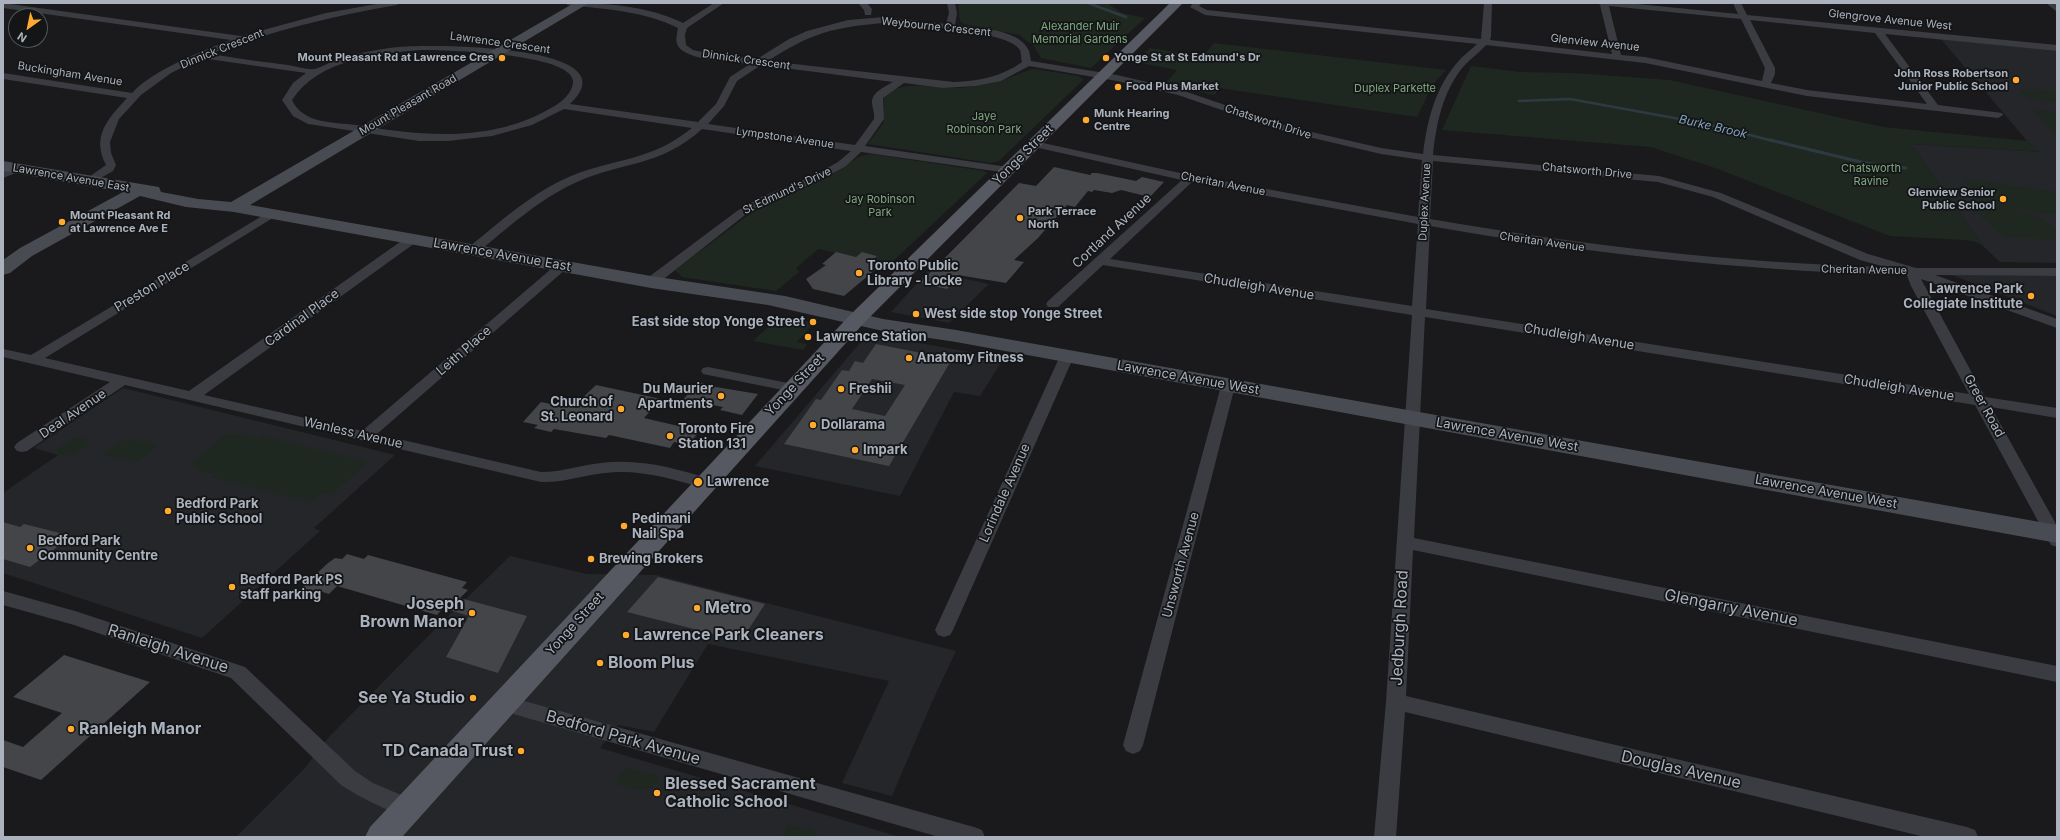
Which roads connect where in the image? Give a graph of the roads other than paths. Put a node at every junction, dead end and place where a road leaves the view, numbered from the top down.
1 (398, 3) edge
2 (577, 3) edge
3 (720, 3) edge
4 (862, 3) edge
5 (952, 3) edge
6 (1177, 3) edge
7 (1488, 3) edge
8 (1603, 3) edge
9 (1737, 3) edge
10 (2050, 3) edge
11 (3, 5) edge
12 (1199, 7) edge
13 (2057, 10) edge
14 (868, 13) junction
15 (1744, 17) junction
16 (884, 20) junction
17 (854, 22) junction
18 (683, 27) junction
19 (950, 27) junction
20 (1878, 30) junction
21 (244, 39) junction
22 (1482, 43) junction
23 (2057, 48) edge
24 (498, 53) junction
25 (202, 56) junction
26 (1617, 57) junction
27 (760, 63) junction
28 (1027, 63) junction
29 (316, 72) junction
30 (3, 76) edge
31 (1103, 76) junction
32 (901, 81) junction
33 (1765, 85) junction
34 (134, 96) junction
35 (562, 106) junction
36 (1934, 108) junction
37 (1998, 115) dead end
38 (699, 125) junction
39 (364, 130) junction
40 (1034, 144) junction
41 (856, 148) junction
42 (1428, 158) junction
43 (8, 170) edge
44 (1008, 170) junction
45 (291, 172) junction
46 (1190, 178) junction
47 (90, 182) junction
48 (139, 190) junction
49 (195, 197) junction
50 (174, 199) junction
51 (234, 207) junction
52 (272, 214) junction
53 (1424, 223) junction
54 (65, 232) junction
55 (411, 240) junction
56 (473, 250) junction
57 (1101, 261) junction
58 (562, 266) junction
59 (3, 269) edge
60 (1912, 271) junction
61 (2057, 272) edge
62 (651, 282) junction
63 (1053, 304) dead end
64 (1420, 312) junction
65 (858, 317) junction
66 (2057, 324) edge
67 (3, 353) edge
68 (1067, 356) junction
69 (33, 360) junction
70 (708, 371) dead end
71 (123, 380) junction
72 (1228, 386) junction
73 (793, 388) junction
74 (192, 396) junction
75 (1981, 401) junction
76 (2057, 413) edge
77 (1412, 419) junction
78 (365, 436) junction
79 (22, 447) dead end
80 (704, 483) junction
81 (2056, 536) edge
82 (1405, 542) junction
83 (3, 598) edge
84 (944, 630) dead end
85 (2057, 674) edge
86 (1396, 702) junction
87 (503, 703) junction
88 (1134, 745) dead end
89 (407, 808) junction
90 (381, 837) edge
91 (974, 837) edge
92 (1385, 837) edge
93 (1967, 837) edge

1 - 21 street, Dinnick Crescent
2 - 18 street
2 - 24 main road, Mount Pleasant Road
3 - 18 street
4 - 14 street
5 - 19 street
6 - 31 main road, Yonge Street
7 - 22 street, Duplex Avenue
8 - 15 street, Glengrove Avenue West
8 - 26 street
9 - 15 street
10 - 13 street
11 - 21 street
12 - 22 street, Glenview Avenue
14 - 16 street
14 - 17 street
15 - 20 street, Glengrove Avenue West
15 - 33 street
16 - 17 street, Weybourne Crescent
16 - 19 street, Weybourne Crescent
17 - 27 street, Weybourne Crescent
18 - 27 street, Dinnick Crescent
19 - 28 street, Weybourne Crescent
20 - 23 street, Glengrove Avenue West
20 - 36 street
21 - 25 street, Dinnick Crescent
22 - 26 street, Glenview Avenue
22 - 42 street, Duplex Avenue
24 - 29 street, Lawrence Crescent
24 - 35 street, Lawrence Crescent
24 - 39 main road, Mount Pleasant Road
25 - 29 street
25 - 34 street, Dinnick Crescent
26 - 33 street, Glenview Avenue
27 - 32 street, Dinnick Crescent
27 - 38 street, Weybourne Crescent
28 - 31 street
28 - 32 street
29 - 39 street, Lawrence Crescent
30 - 34 street, Buckingham Avenue
31 - 40 main road, Yonge Street
31 - 42 street, Chatsworth Drive
32 - 41 street, St Edmund's Drive
33 - 36 street, Glenview Avenue
34 - 47 street, Dinnick Crescent
35 - 38 street, Lympstone Avenue
35 - 39 street, Lawrence Crescent
36 - 37 street, Glenview Avenue
38 - 41 street, Lympstone Avenue
38 - 56 street, Weybourne Crescent
39 - 45 main road, Mount Pleasant Road
40 - 44 main road, Yonge Street
40 - 46 street, Cheritan Avenue
41 - 44 street, Lympstone Avenue
41 - 62 street, St Edmund's Drive
42 - 53 street, Duplex Avenue
42 - 60 street, Chatsworth Drive
43 - 47 main road, Lawrence Avenue East
44 - 65 main road, Yonge Street
45 - 49 main road
45 - 51 main road, Mount Pleasant Road
46 - 53 street, Cheritan Avenue
46 - 57 street, Cortland Avenue
47 - 48 main road, Lawrence Avenue East
48 - 49 main road, Lawrence Avenue East
48 - 50 main road, Lawrence Avenue East
48 - 54 main road
49 - 51 main road, Lawrence Avenue East
50 - 51 main road, Lawrence Avenue East
50 - 54 main road
51 - 52 main road, Lawrence Avenue East
52 - 55 main road, Lawrence Avenue East
52 - 69 street, Preston Place
53 - 60 street, Cheritan Avenue
53 - 64 street, Duplex Avenue
54 - 59 main road
55 - 56 main road, Lawrence Avenue East
55 - 74 street, Cardinal Place
56 - 58 main road, Lawrence Avenue East
57 - 63 street, Cortland Avenue
57 - 64 street, Chudleigh Avenue
58 - 62 main road, Lawrence Avenue East
58 - 78 street, Leith Place
60 - 61 street, Cheritan Avenue
60 - 66 street, Chatsworth Drive
60 - 75 street, Greer Road
62 - 65 main road, Lawrence Avenue East
64 - 75 street, Chudleigh Avenue
64 - 77 street, Duplex Avenue
65 - 68 main road, Lawrence Avenue West
65 - 73 main road, Yonge Street
67 - 69 street, Wanless Avenue
68 - 72 main road, Lawrence Avenue West
68 - 84 street, Lorindale Avenue
69 - 71 street, Wanless Avenue
70 - 73 street
71 - 74 street, Wanless Avenue
71 - 79 street, Deal Avenue
72 - 77 main road, Lawrence Avenue West
72 - 88 street, Unsworth Avenue
73 - 80 main road, Yonge Street
74 - 78 street, Wanless Avenue
75 - 76 street, Chudleigh Avenue
75 - 81 street, Greer Road
77 - 81 main road, Lawrence Avenue West
77 - 82 street, Jedburgh Road
78 - 80 street, Wanless Avenue
80 - 87 main road, Yonge Street
82 - 85 street, Glengarry Avenue
82 - 86 street, Jedburgh Road
83 - 89 street, Ranleigh Avenue
86 - 92 street, Jedburgh Road
86 - 93 street, Douglas Avenue
87 - 89 main road, Yonge Street
87 - 91 street, Bedford Park Avenue
89 - 90 main road, Yonge Street

